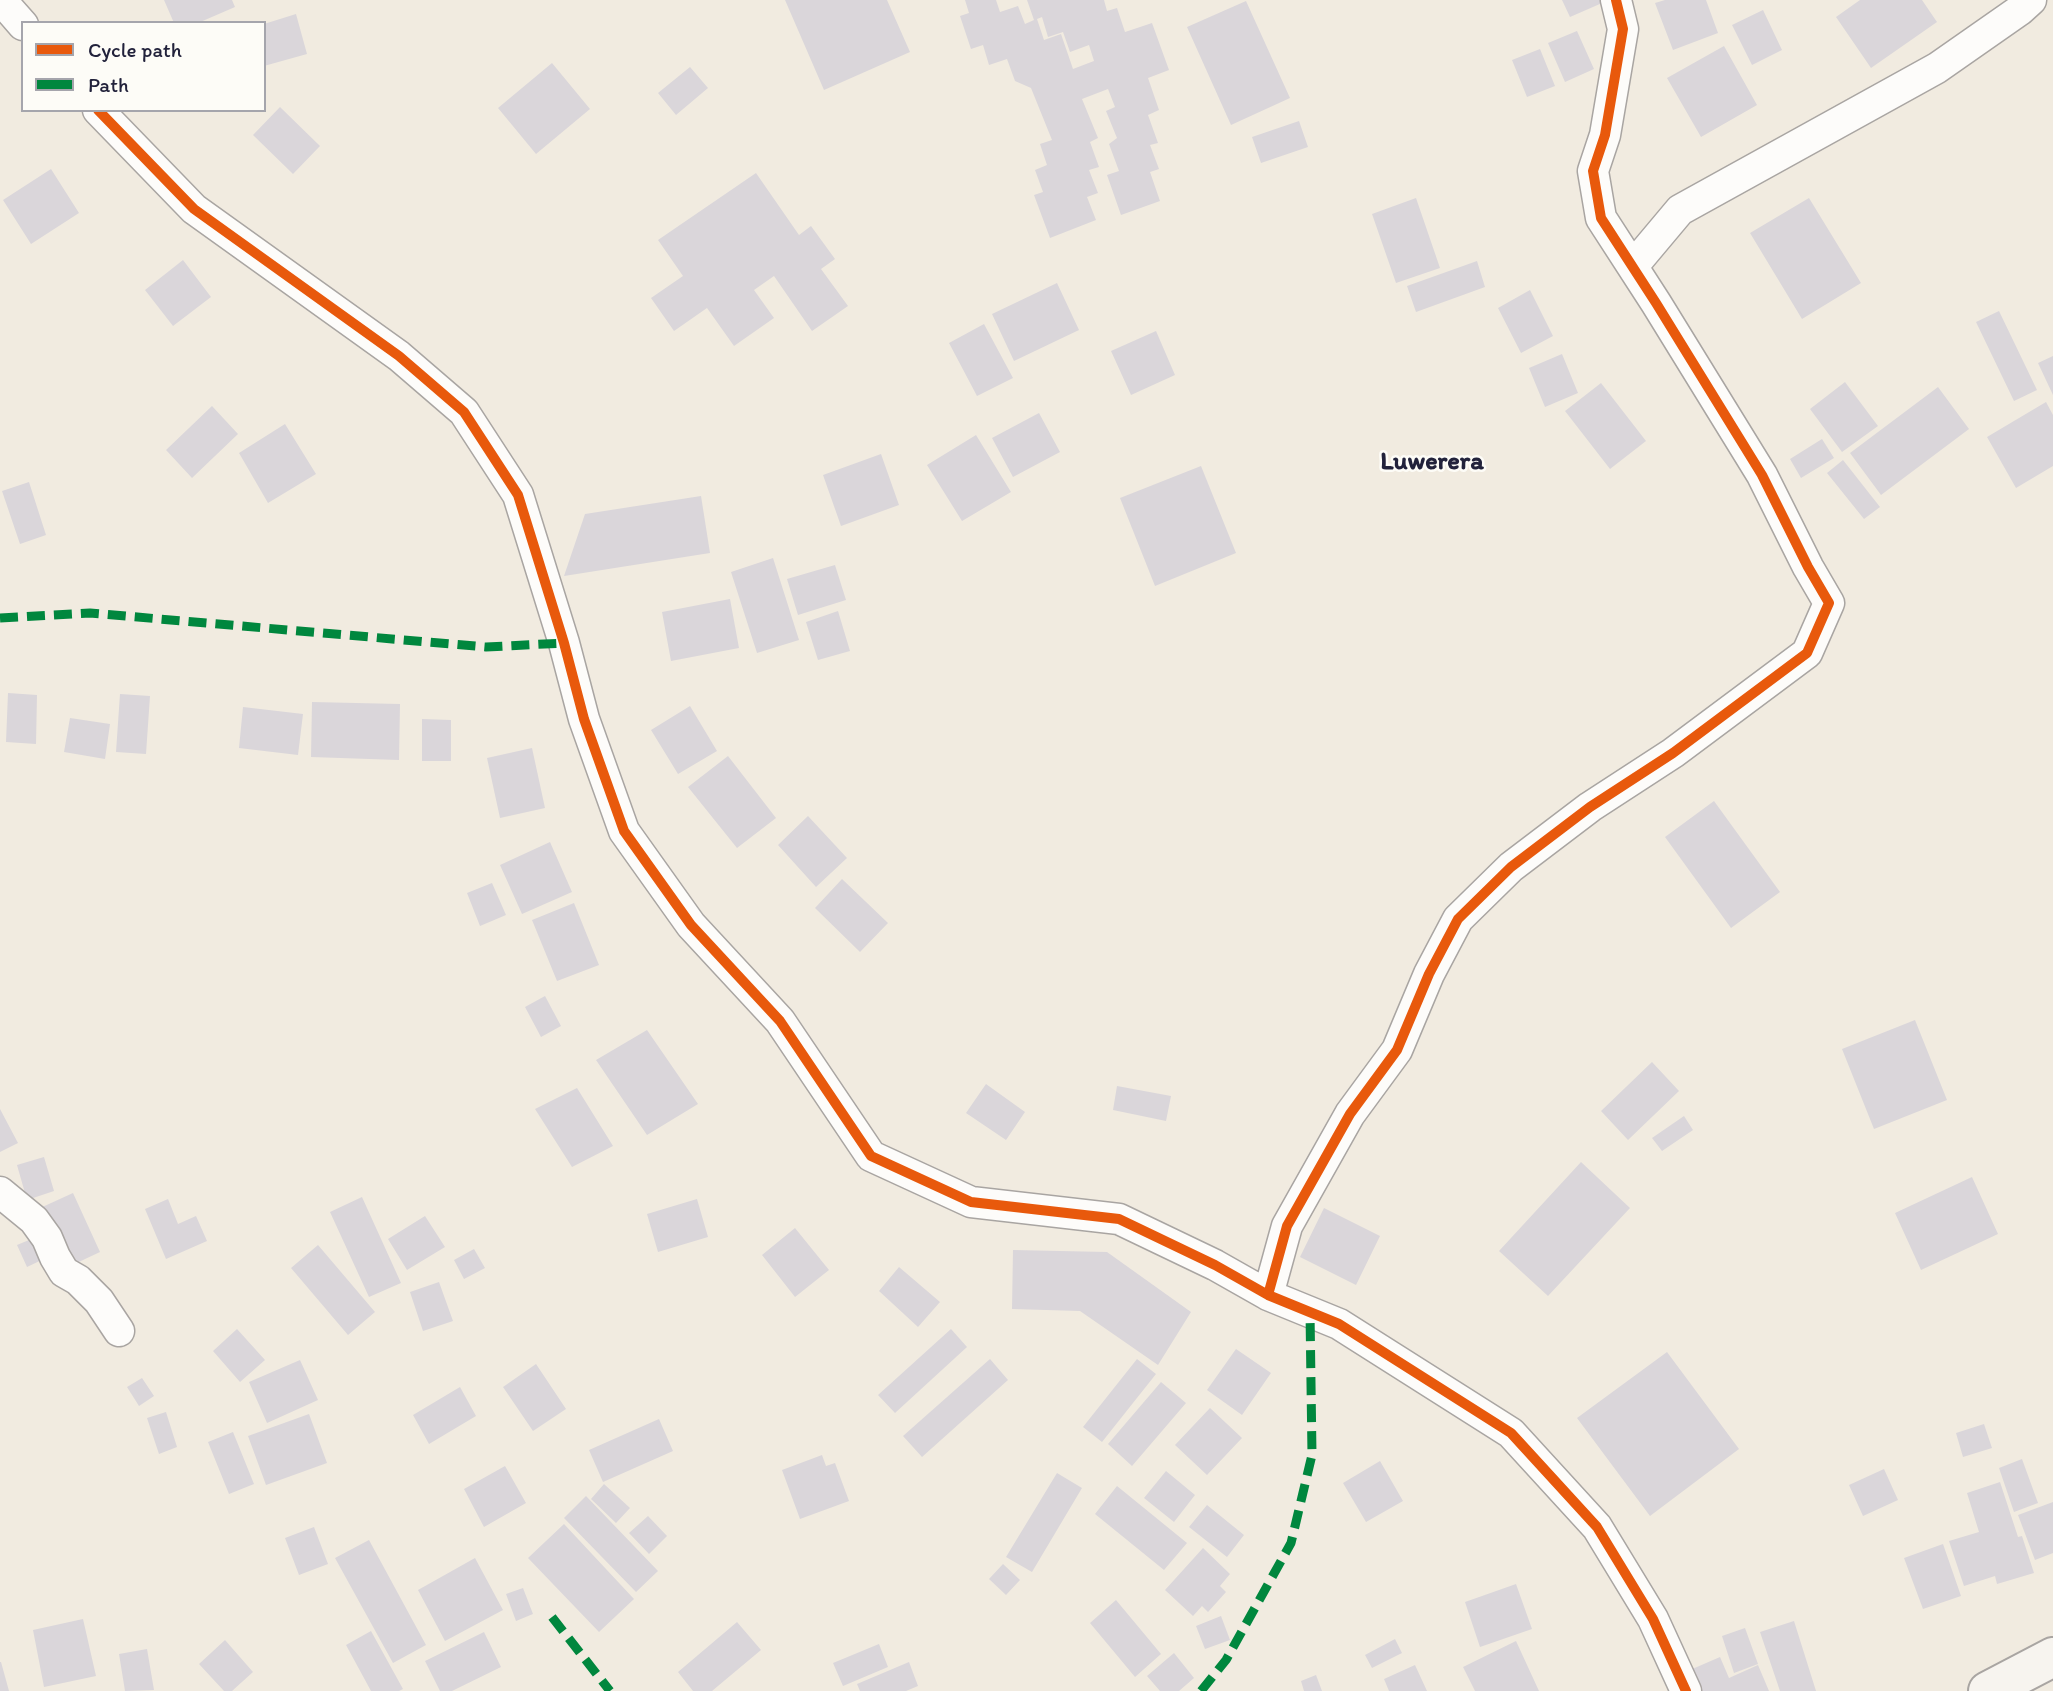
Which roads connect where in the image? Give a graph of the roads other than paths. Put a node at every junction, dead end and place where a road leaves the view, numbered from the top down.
1 (1, 0) edge
2 (1616, 0) edge
3 (2031, 0) edge
4 (21, 22) edge
5 (100, 112) edge
6 (1633, 266) junction
7 (0, 1192) edge
8 (1268, 1295) junction
9 (119, 1331) dead end
10 (2053, 1657) edge
11 (1686, 1691) edge
12 (1988, 1691) edge

1 - 4 street
2 - 6 street
3 - 6 street
5 - 8 street
6 - 8 street
7 - 9 street
8 - 11 street
10 - 12 main road

